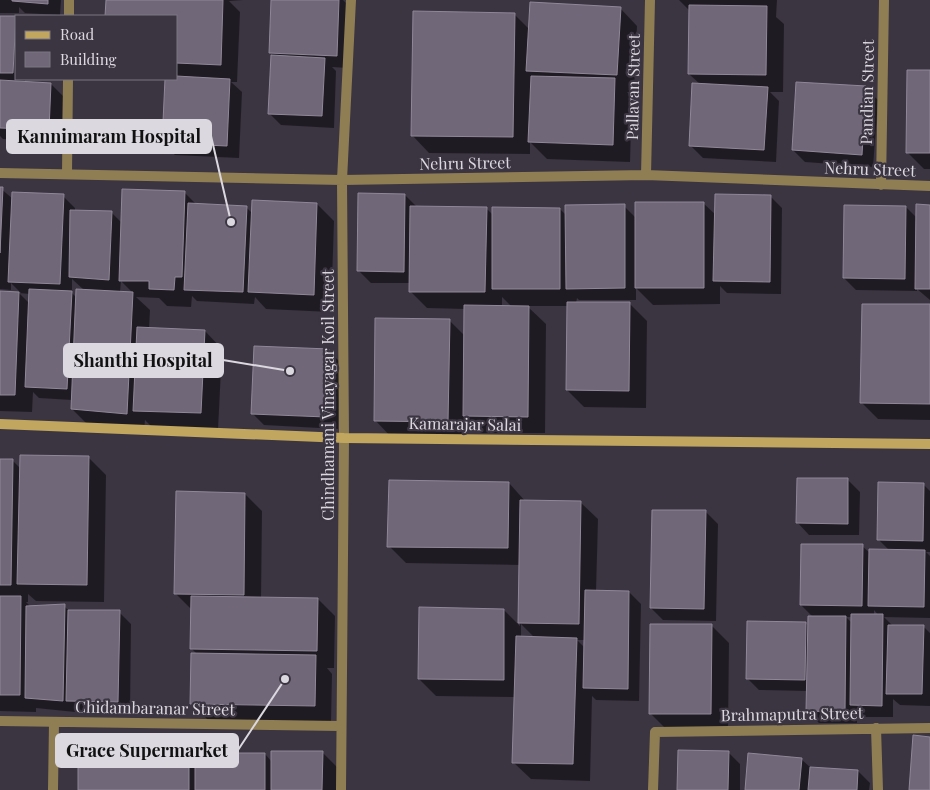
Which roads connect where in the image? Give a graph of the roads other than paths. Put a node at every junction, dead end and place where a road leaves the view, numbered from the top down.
1 (69, 0) edge
2 (351, 0) edge
3 (650, 0) edge
4 (884, 0) edge
5 (69, 15) edge
6 (68, 80) edge
7 (0, 173) edge
8 (67, 174) junction
9 (646, 175) junction
10 (342, 180) junction
11 (881, 185) junction
12 (930, 186) edge
13 (0, 424) edge
14 (344, 438) junction
15 (930, 444) edge
16 (0, 721) edge
17 (54, 722) junction
18 (340, 726) junction
19 (876, 728) junction
20 (930, 728) edge
21 (53, 790) edge
22 (341, 790) edge
23 (653, 790) edge
24 (878, 790) edge

1 - 5 street
2 - 10 street, Chindhamani Vinayagar Koil Street
3 - 9 street, Pallavan Street
4 - 11 street, Pandian Street
6 - 8 street
7 - 8 street, Nehru Street
8 - 10 street, Nehru Street
9 - 10 street, Nehru Street
9 - 11 street, Nehru Street
10 - 14 street, Chindhamani Vinayagar Koil Street
11 - 12 street, Nehru Street
13 - 14 street, Kamarajar Salai
14 - 15 street, Kamarajar Salai
14 - 18 street, Chindhamani Vinayagar Koil Street
16 - 17 street, Chidambaranar Street
17 - 18 street, Chidambaranar Street
17 - 21 street
18 - 22 street, Chindhamani Vinayagar Koil Street
19 - 20 street, Brahmaputra Street
19 - 23 street, Brahmaputra Street
19 - 24 street

